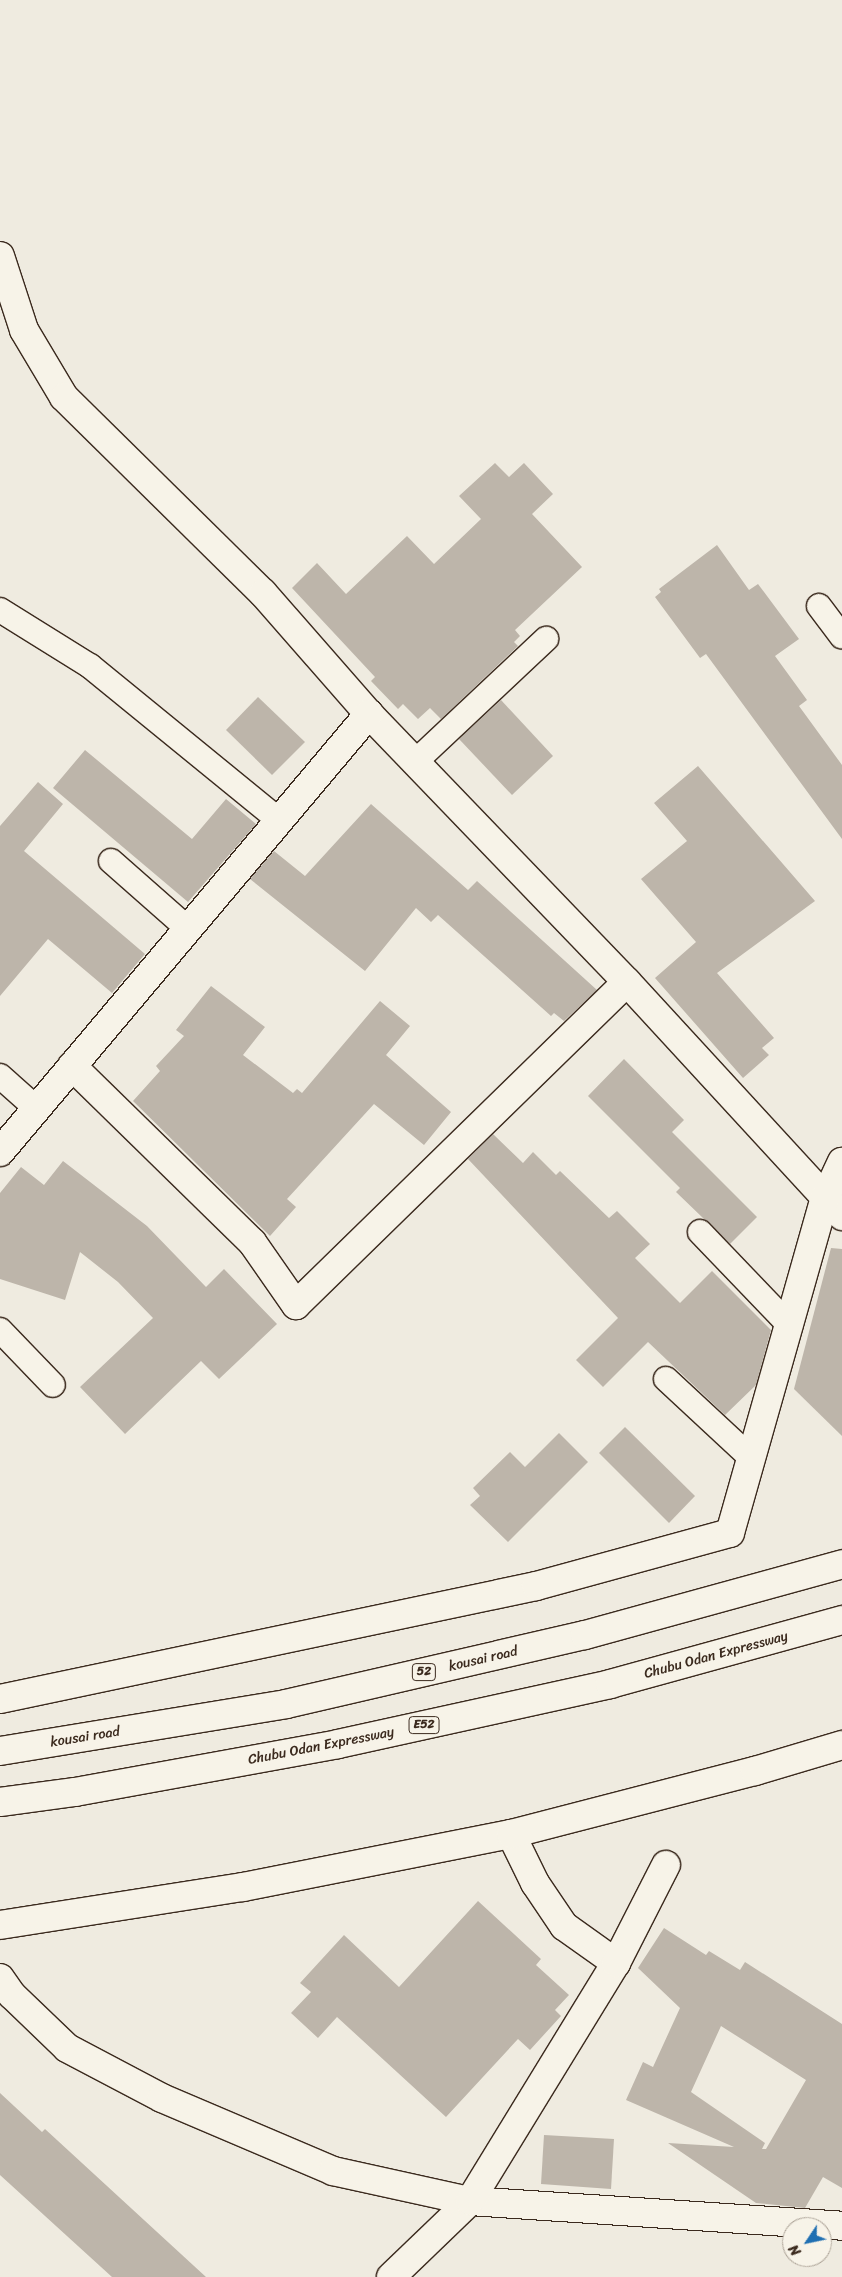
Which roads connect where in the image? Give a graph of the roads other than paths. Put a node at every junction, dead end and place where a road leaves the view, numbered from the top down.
1 (0, 256) edge
2 (819, 606) dead end
3 (0, 610) edge
4 (842, 636) edge
5 (546, 639) dead end
6 (369, 714) junction
7 (415, 762) junction
8 (280, 820) junction
9 (110, 861) dead end
10 (188, 929) junction
11 (627, 982) junction
12 (72, 1066) junction
13 (0, 1076) edge
14 (37, 1109) junction
15 (0, 1152) edge
16 (842, 1162) edge
17 (834, 1207) edge
18 (700, 1232) dead end
19 (790, 1326) junction
20 (0, 1330) edge
21 (666, 1379) dead end
22 (53, 1385) dead end
23 (752, 1458) junction
24 (842, 1564) edge
25 (842, 1620) edge
26 (0, 1699) edge
27 (842, 1745) edge
28 (0, 1751) edge
29 (0, 1802) edge
30 (511, 1834) junction
31 (666, 1865) dead end
32 (0, 1925) edge
33 (616, 1963) junction
34 (0, 1978) edge
35 (470, 2201) junction
36 (842, 2226) edge
37 (391, 2277) edge

1 - 6 main road
2 - 4 lane
3 - 8 lane
5 - 7 lane
6 - 7 main road
6 - 8 main road
7 - 11 main road
8 - 10 main road
9 - 10 lane
10 - 12 main road
11 - 12 main road
11 - 17 main road
12 - 14 main road
13 - 14 lane
14 - 15 main road
16 - 17 main road
17 - 19 main road
18 - 19 lane
19 - 23 main road
20 - 22 lane
21 - 23 lane
23 - 26 main road
24 - 28 main road, kousai road / 52
25 - 29 main road, Chubu Odan Expressway / E52
27 - 30 main road
30 - 32 main road
30 - 33 main road
31 - 33 main road
33 - 35 main road
34 - 35 main road
35 - 36 main road
35 - 37 main road

